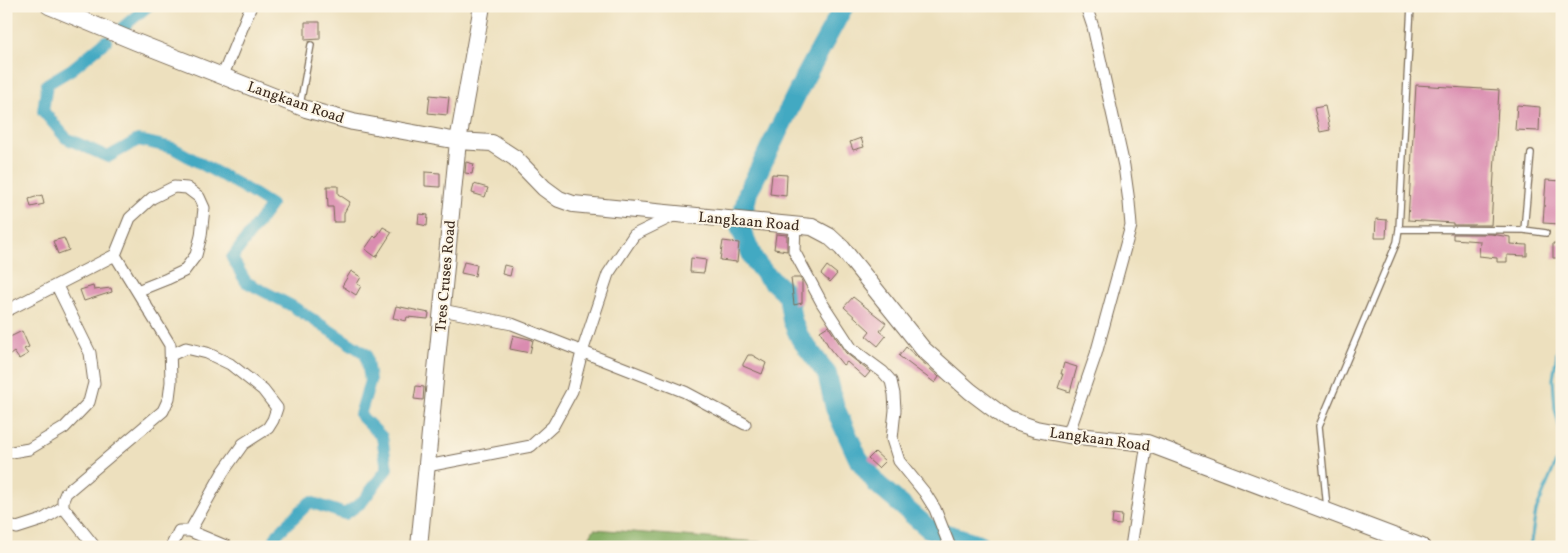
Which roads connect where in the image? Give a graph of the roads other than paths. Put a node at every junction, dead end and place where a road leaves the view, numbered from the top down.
1 (252, 6) edge
2 (482, 6) edge
3 (1086, 6) edge
4 (1411, 6) edge
5 (54, 7) edge
6 (311, 45) dead end
7 (222, 75) junction
8 (300, 106) junction
9 (458, 141) junction
10 (1531, 153) dead end
11 (676, 214) junction
12 (795, 225) junction
13 (1399, 229) junction
14 (1524, 230) junction
15 (1546, 233) dead end
16 (115, 256) junction
17 (56, 286) junction
18 (137, 291) junction
19 (442, 310) junction
20 (6, 311) edge
21 (582, 352) junction
22 (171, 355) junction
23 (745, 424) dead end
24 (1068, 435) junction
25 (1148, 443) junction
26 (6, 453) edge
27 (427, 466) junction
28 (63, 507) junction
29 (1327, 510) junction
30 (6, 524) edge
31 (190, 530) junction
32 (950, 544) edge
33 (95, 547) edge
34 (172, 547) edge
35 (228, 547) edge
36 (419, 547) edge
37 (1131, 547) edge
38 (1422, 547) edge

1 - 7 street
2 - 9 street, Tres Cruses Road
3 - 24 street
4 - 13 lane
5 - 7 street, Langkaan Road
6 - 8 lane
7 - 8 street, Langkaan Road
8 - 9 street, Langkaan Road
9 - 11 street, Langkaan Road
9 - 19 street, Tres Cruses Road
10 - 14 lane
11 - 12 street, Langkaan Road
11 - 21 street
12 - 24 street, Langkaan Road
12 - 32 street
13 - 14 lane
13 - 29 lane
14 - 15 lane
16 - 17 street
16 - 18 street
16 - 18 street
17 - 20 street
17 - 26 street
18 - 22 street
19 - 21 street
19 - 27 street, Tres Cruses Road
21 - 23 street
21 - 27 street
22 - 28 street
22 - 31 street
24 - 25 street, Langkaan Road
25 - 29 street, Langkaan Road
25 - 37 street
27 - 36 street, Tres Cruses Road
28 - 30 street
28 - 33 street
29 - 38 street, Langkaan Road
31 - 34 street
31 - 35 street

